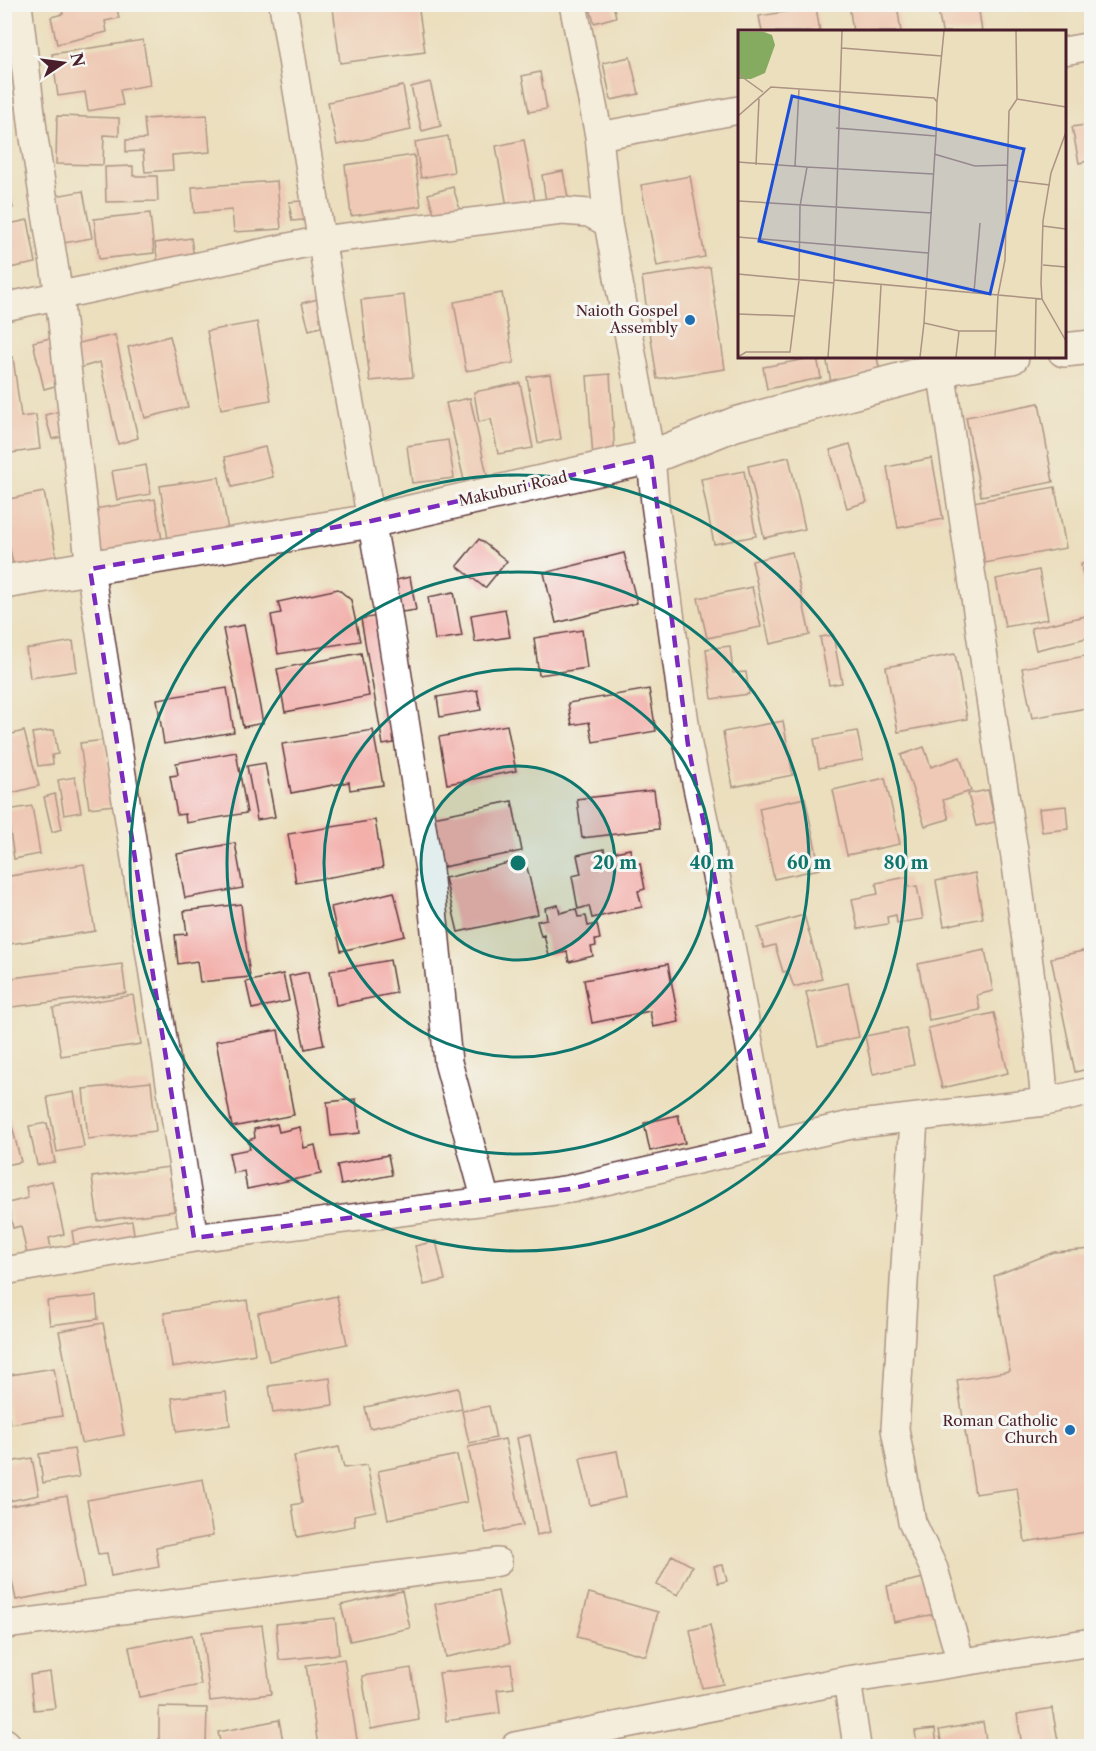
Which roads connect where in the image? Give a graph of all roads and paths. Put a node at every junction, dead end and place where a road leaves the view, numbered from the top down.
1 (18, 4) edge
2 (283, 4) edge
3 (573, 4) edge
4 (1092, 46) edge
5 (1066, 51) edge
6 (738, 110) edge
7 (599, 136) junction
8 (608, 223) junction
9 (322, 240) junction
10 (59, 296) junction
11 (4, 307) edge
12 (1092, 347) edge
13 (1066, 350) edge
14 (1006, 358) edge
15 (941, 369) junction
16 (651, 457) junction
17 (371, 521) junction
18 (90, 569) junction
19 (4, 582) edge
20 (1092, 1091) edge
21 (1045, 1102) junction
22 (914, 1119) junction
23 (768, 1144) junction
24 (486, 1202) junction
25 (194, 1238) junction
26 (4, 1271) edge
27 (498, 1562) dead end
28 (4, 1625) edge
29 (1092, 1642) edge
30 (961, 1662) junction
31 (847, 1680) junction
32 (515, 1746) edge
33 (857, 1746) edge

1 - 10 street
2 - 9 street
3 - 7 street
4 - 5 street
6 - 7 street
7 - 8 street
8 - 9 street
8 - 16 street
9 - 10 street
9 - 17 street
10 - 11 street
10 - 18 street
12 - 13 street
14 - 15 street, Makuburi Road
15 - 16 street, Makuburi Road
15 - 21 street
16 - 17 street, Makuburi Road
16 - 23 street
17 - 18 street, Makuburi Road
17 - 24 street
18 - 19 street, Makuburi Road
18 - 25 street
20 - 21 street
21 - 22 street
22 - 23 street
22 - 30 street
23 - 24 street
24 - 25 street
25 - 26 street
27 - 28 street
29 - 30 street
30 - 31 street
31 - 32 street
31 - 33 street

